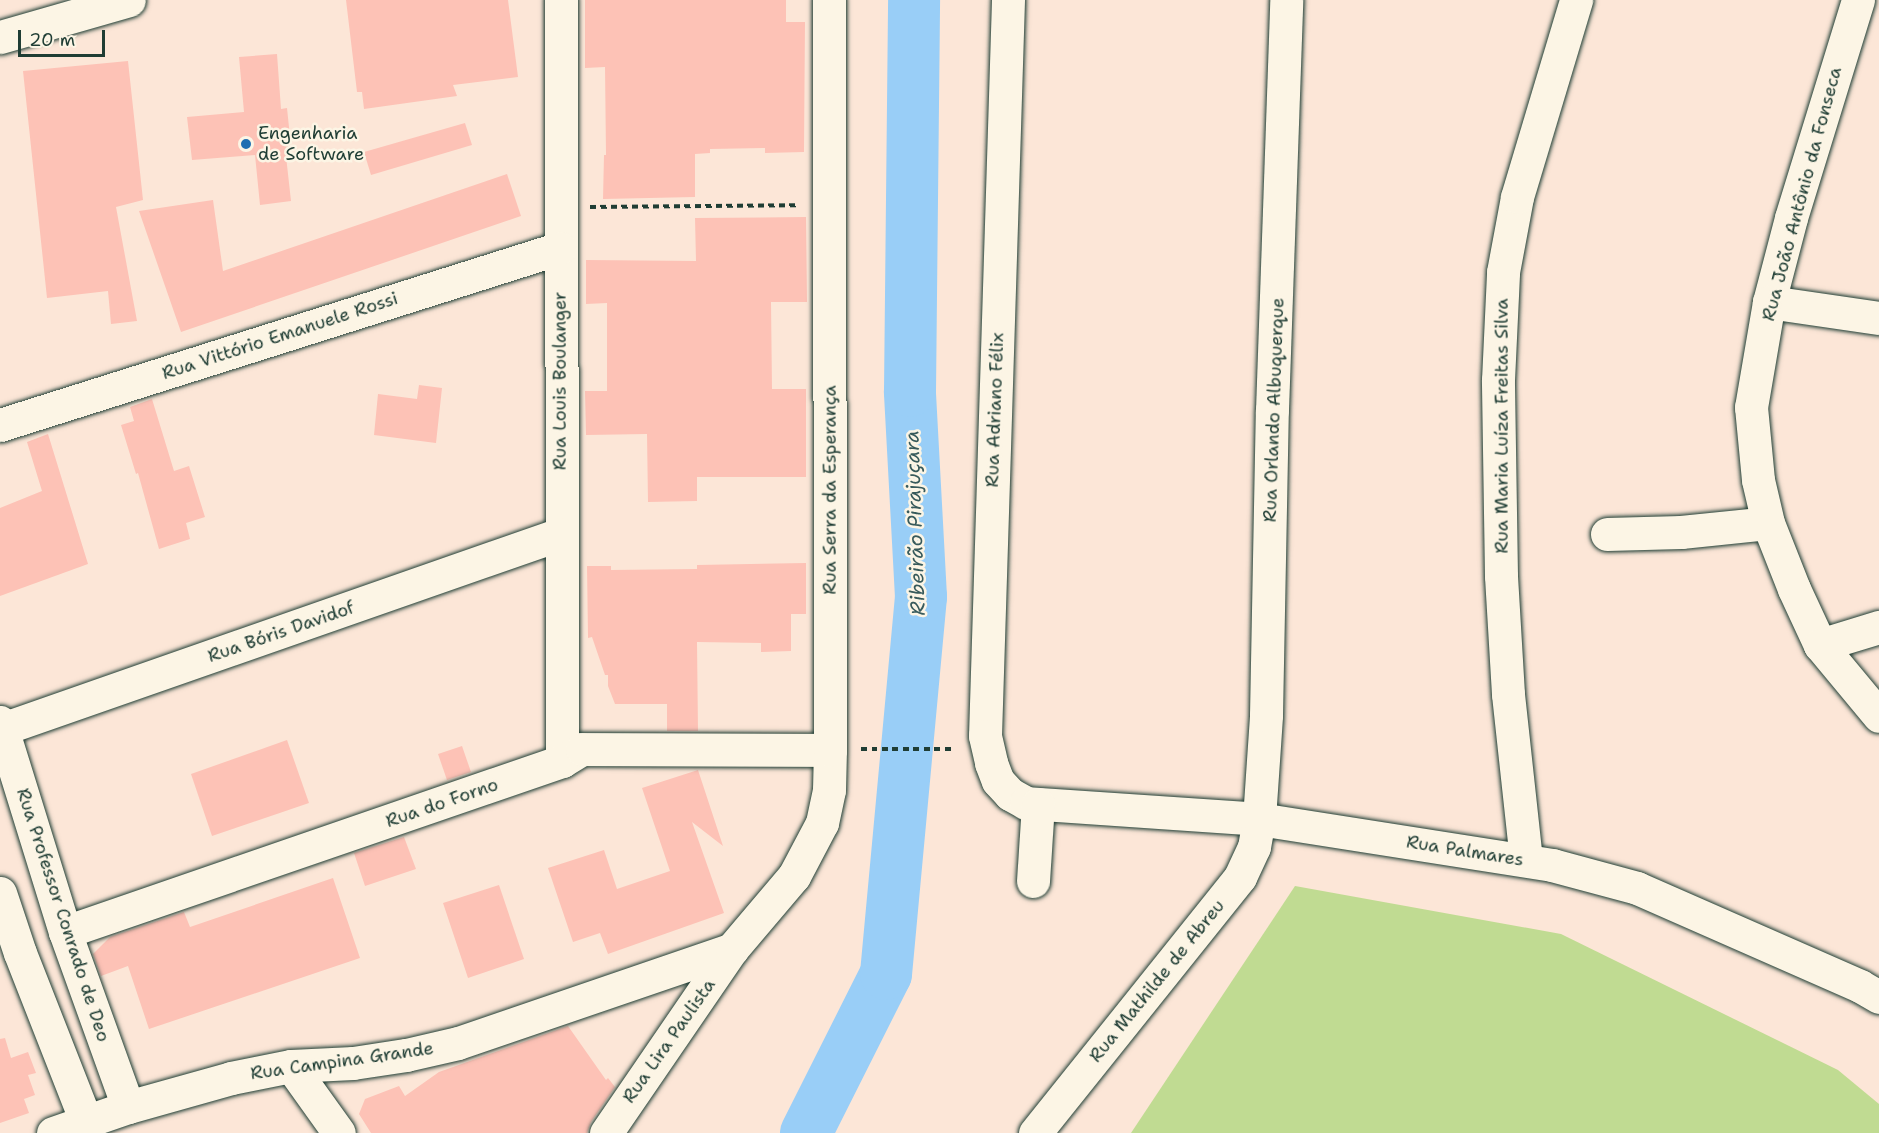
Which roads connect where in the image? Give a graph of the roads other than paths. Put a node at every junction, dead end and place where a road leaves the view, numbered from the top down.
1 (129, 0) edge
2 (561, 0) edge
3 (829, 0) edge
4 (1008, 0) edge
5 (1286, 0) edge
6 (1576, 0) edge
7 (1853, 15) edge
8 (1879, 21) edge
9 (0, 37) edge
10 (560, 248) junction
11 (1769, 302) junction
12 (1879, 318) edge
13 (0, 425) edge
14 (1768, 523) junction
15 (560, 534) junction
16 (1607, 534) dead end
17 (1879, 627) edge
18 (1820, 645) junction
19 (1879, 716) edge
20 (1, 726) edge
21 (845, 749) junction
22 (562, 761) junction
23 (1032, 803) junction
24 (1259, 819) junction
25 (1526, 860) junction
26 (1033, 881) dead end
27 (0, 893) edge
28 (65, 932) junction
29 (732, 950) junction
30 (1879, 997) edge
31 (291, 1066) junction
32 (128, 1107) junction
33 (86, 1121) junction
34 (52, 1133) edge
35 (339, 1133) edge
36 (606, 1133) edge
37 (1035, 1133) edge

1 - 9 street
2 - 10 street, Rua Louis Boulanger
3 - 21 street, Rua Serra da Esperança
4 - 23 street, Rua Adriano Félix
5 - 24 street, Rua Orlando Albuquerque
6 - 25 street, Rua Maria Luíza Freitas Silva
7 - 8 street
7 - 11 street, Rua João Antônio da Fonseca
10 - 13 street, Rua Vittório Emanuele Rossi
10 - 15 street, Rua Louis Boulanger
11 - 12 street
11 - 14 street, Rua João Antônio da Fonseca
14 - 16 street
14 - 18 street, Rua João Antônio da Fonseca
15 - 20 street, Rua Bóris Davidof
15 - 22 street, Rua Louis Boulanger
17 - 18 street
18 - 19 street, Rua João Antônio da Fonseca
20 - 28 street, Rua Professor Conrado de Deo
21 - 22 street, Rua do Forno
21 - 29 street, Rua Serra da Esperança
22 - 28 street, Rua do Forno
23 - 24 street, Rua Palmares
23 - 26 street
24 - 25 street, Rua Palmares
24 - 37 street, Rua Mathilde de Abreu
25 - 30 street, Rua Palmares
27 - 33 street
28 - 32 street, Rua Professor Conrado de Deo
29 - 31 street, Rua Campina Grande
29 - 36 street, Rua Lira Paulista
31 - 32 street, Rua Campina Grande
31 - 35 street
32 - 33 street, Rua Campina Grande
33 - 34 street, Rua Campina Grande

